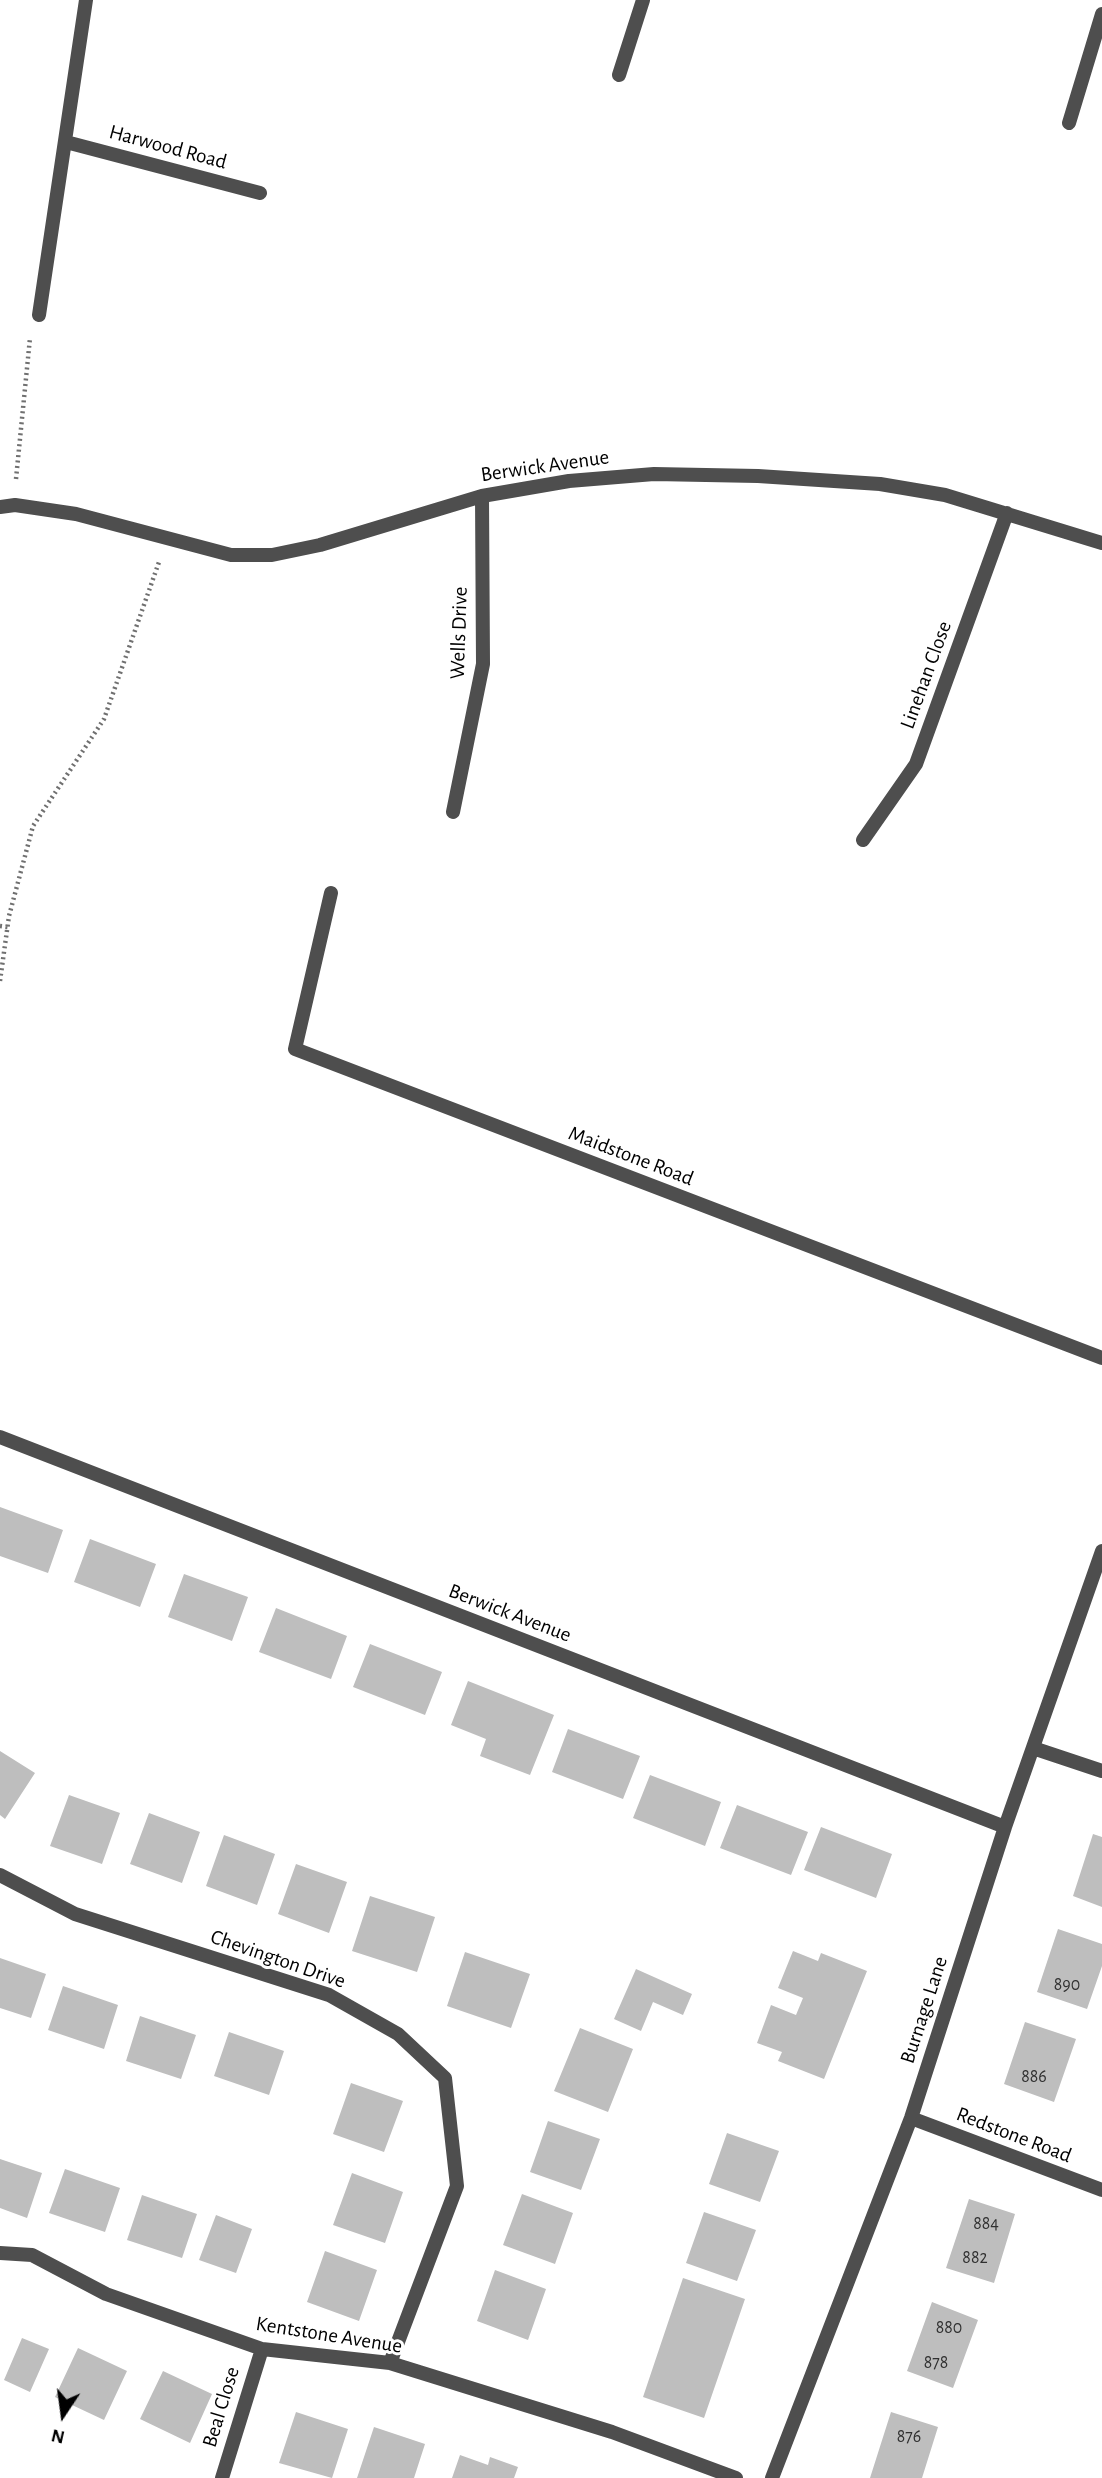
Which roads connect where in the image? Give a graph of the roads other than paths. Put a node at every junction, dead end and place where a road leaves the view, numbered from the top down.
1 (86, 0) edge
2 (643, 0) edge
3 (1102, 14) edge
4 (619, 75) dead end
5 (1069, 123) dead end
6 (66, 142) junction
7 (260, 192) dead end
8 (39, 315) road end
9 (482, 496) junction
10 (7, 506) edge
11 (1007, 513) junction
12 (1102, 543) edge
13 (453, 812) dead end
14 (863, 840) dead end
15 (331, 893) dead end
16 (1102, 1358) edge
17 (0, 1437) edge
18 (1102, 1550) edge
19 (1033, 1748) junction
20 (1102, 1771) edge
21 (1004, 1827) junction
22 (0, 1875) edge
23 (911, 2118) junction
24 (1102, 2190) edge
25 (0, 2253) edge
26 (262, 2349) junction
27 (390, 2363) junction
28 (222, 2478) edge
29 (736, 2478) edge
30 (772, 2478) edge

1 - 6 street
2 - 4 street
3 - 5 street
6 - 7 street, Harwood Road
6 - 8 street
9 - 10 street, Berwick Avenue
9 - 11 street, Berwick Avenue
9 - 13 street, Wells Drive
11 - 12 street, Berwick Avenue
11 - 14 street, Linehan Close
15 - 16 street, Maidstone Road
17 - 21 street, Berwick Avenue
18 - 19 street, Burnage Lane
19 - 20 street
19 - 21 street, Burnage Lane
21 - 23 street, Burnage Lane
22 - 27 street, Chevington Drive
23 - 24 street, Redstone Road
23 - 30 street, Burnage Lane
25 - 26 street, Kentstone Avenue
26 - 27 street, Kentstone Avenue
26 - 28 street, Beal Close
27 - 29 street, Kentstone Avenue

